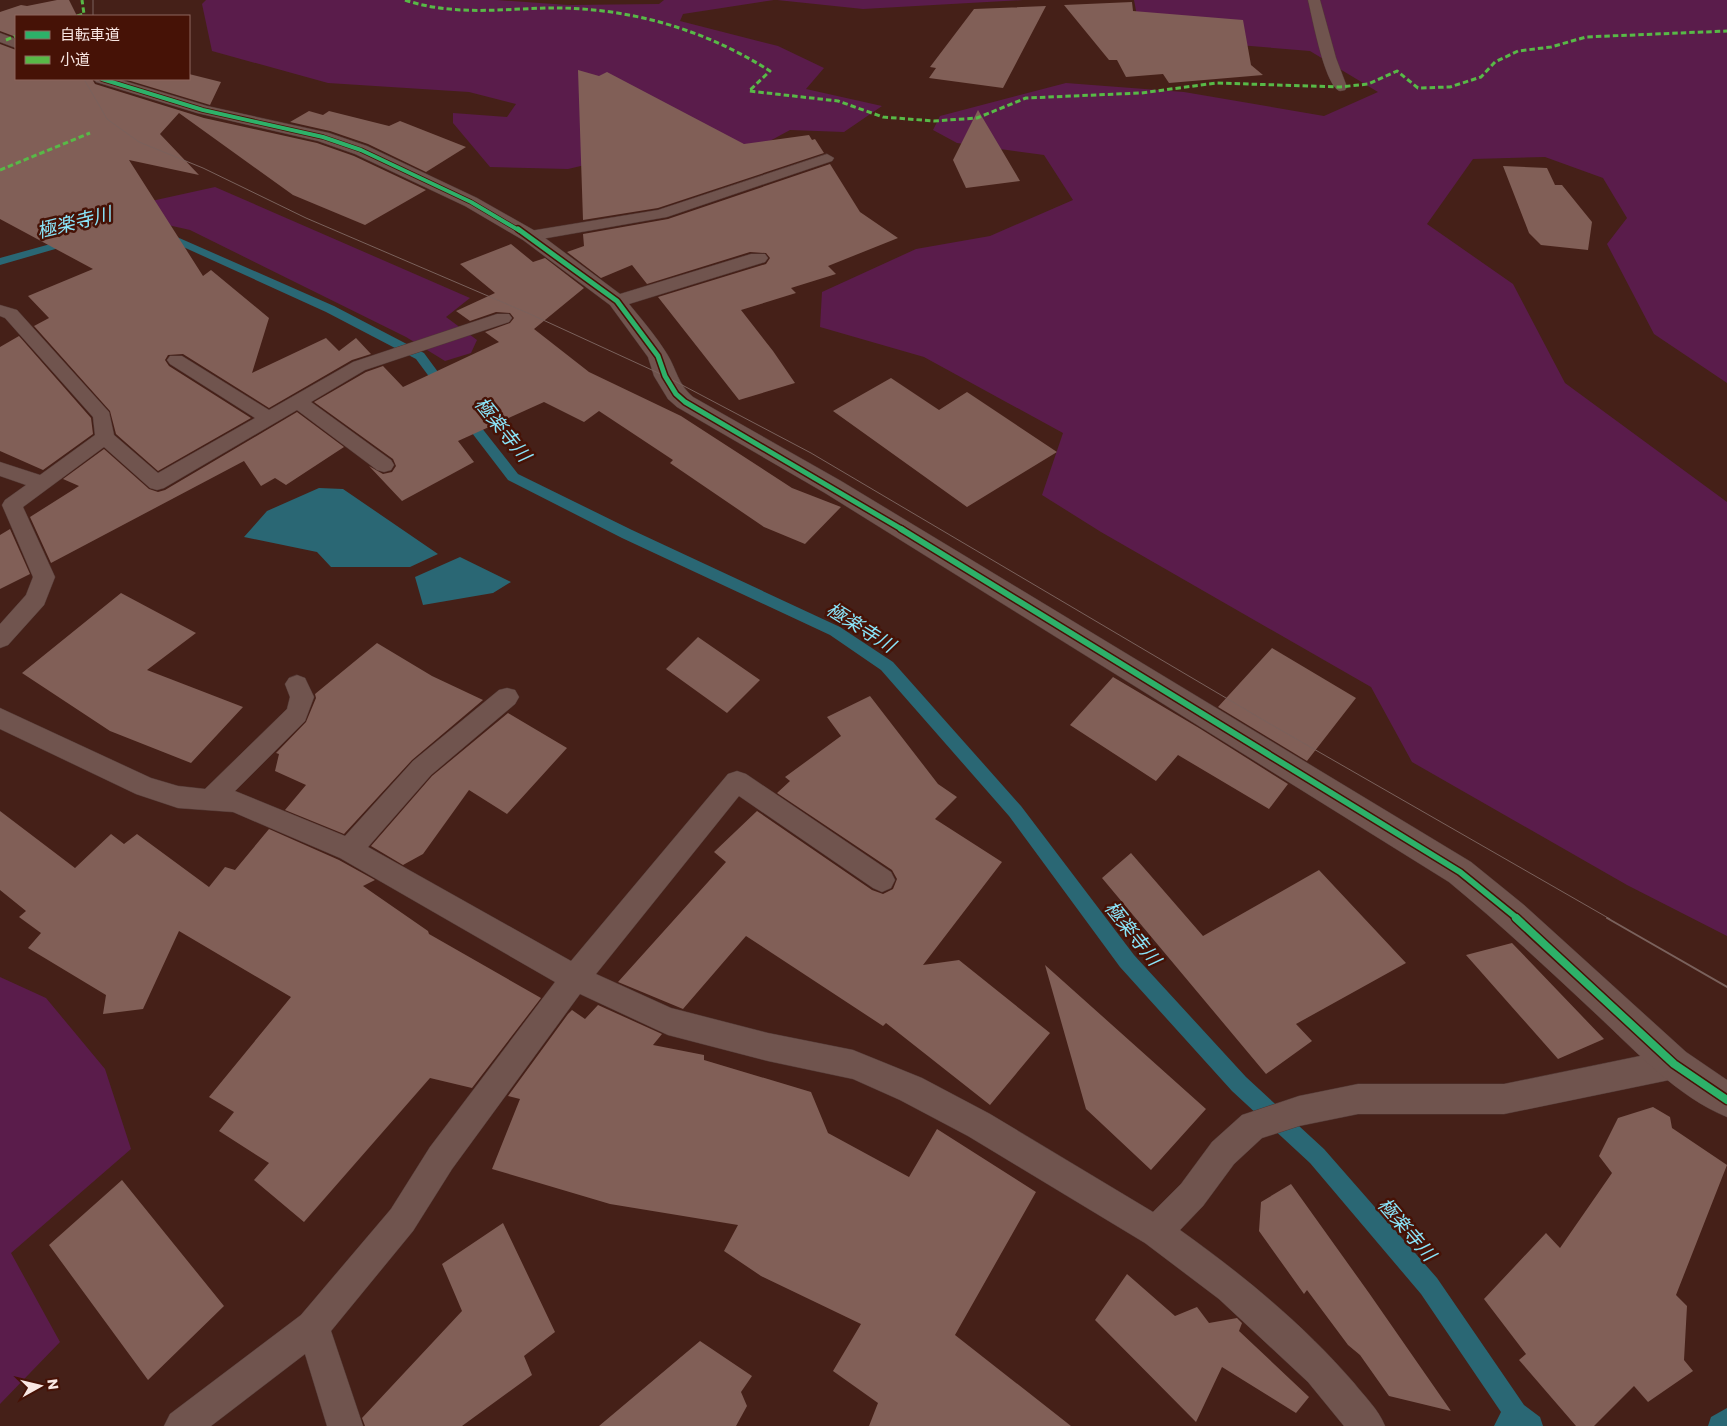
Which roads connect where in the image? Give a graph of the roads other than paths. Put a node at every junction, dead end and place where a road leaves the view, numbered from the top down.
1 (1314, 0) edge
2 (0, 37) edge
3 (15, 44) edge
4 (105, 80) edge
5 (1340, 87) dead end
6 (827, 158) dead end
7 (530, 236) junction
8 (758, 258) dead end
9 (617, 301) junction
10 (4, 315) edge
11 (503, 318) dead end
12 (176, 360) dead end
13 (298, 401) junction
14 (268, 418) junction
15 (105, 437) junction
16 (384, 465) dead end
17 (0, 469) edge
18 (43, 483) junction
19 (0, 639) edge
20 (297, 684) dead end
21 (507, 697) dead end
22 (0, 718) edge
23 (210, 800) junction
24 (350, 850) junction
25 (882, 880) dead end
26 (575, 978) junction
27 (1674, 1064) junction
28 (1727, 1100) edge
29 (1156, 1232) junction
30 (314, 1327) junction
31 (182, 1426) edge
32 (345, 1426) edge
33 (1367, 1426) edge

1 - 5 lane
2 - 3 street
4 - 7 street
6 - 7 lane
7 - 9 street
8 - 9 street
9 - 27 street
10 - 15 lane
11 - 13 lane
12 - 14 lane
13 - 14 lane
13 - 16 lane
14 - 15 lane
15 - 18 lane
17 - 18 lane
18 - 19 lane
20 - 23 lane
21 - 24 lane
22 - 23 lane
23 - 24 lane
24 - 26 lane
25 - 26 lane
26 - 29 lane
26 - 30 lane
27 - 28 street
27 - 29 lane
29 - 33 lane
30 - 31 lane
30 - 32 lane

